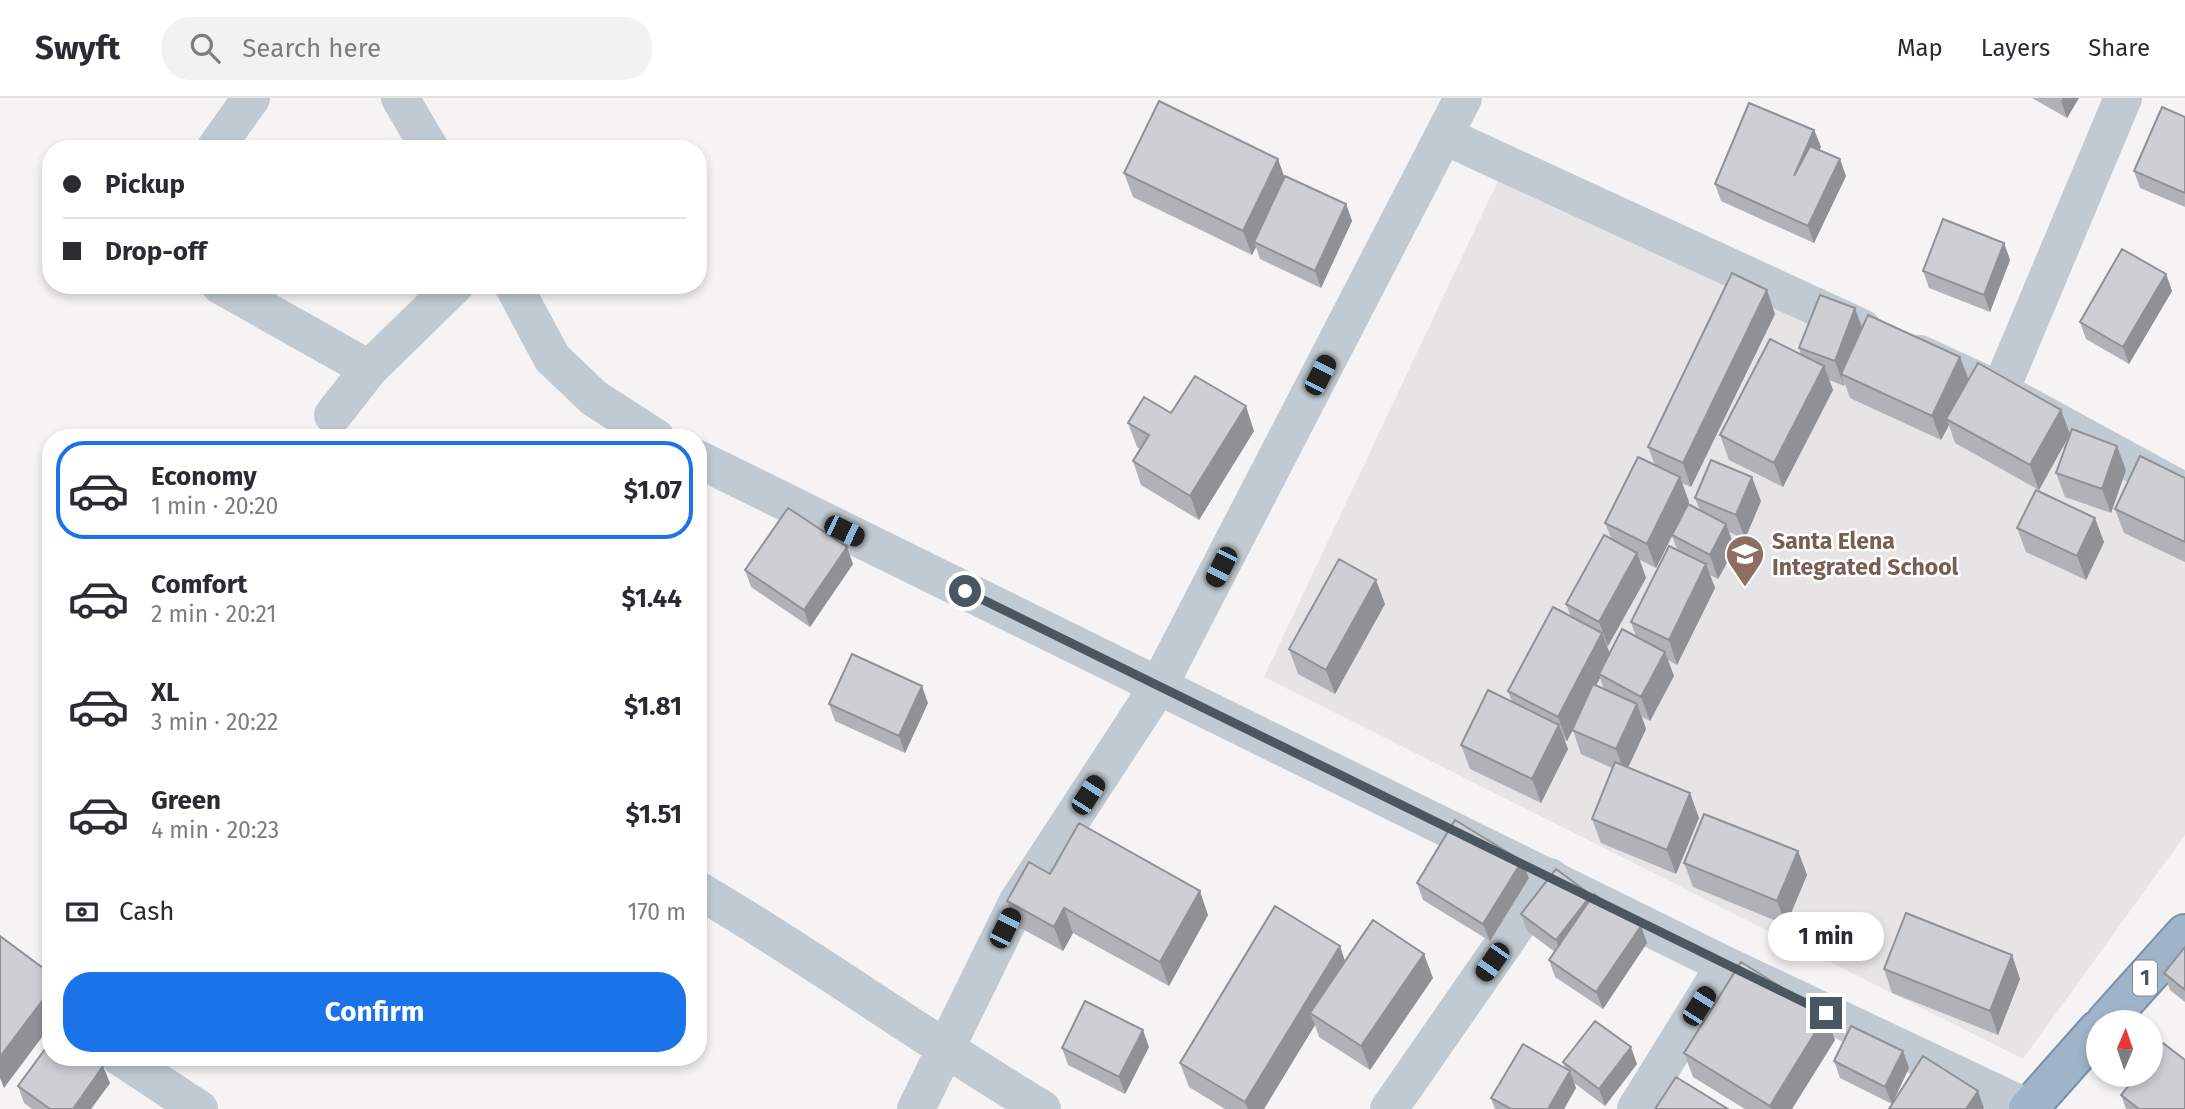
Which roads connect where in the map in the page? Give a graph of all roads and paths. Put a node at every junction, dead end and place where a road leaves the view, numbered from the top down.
1 (251, 98) edge
2 (1464, 98) edge
3 (2123, 98) edge
4 (1445, 136) junction
5 (221, 140) edge
6 (260, 294) edge
7 (446, 294) edge
8 (518, 294) edge
9 (278, 298) edge
10 (369, 369) junction
11 (2000, 391) junction
12 (333, 415) dead end
13 (642, 429) edge
14 (707, 463) edge
15 (2185, 492) edge
16 (1158, 687) junction
17 (1550, 877) junction
18 (707, 895) edge
19 (2185, 934) edge
20 (1725, 965) junction
21 (2117, 1010) edge
22 (2086, 1044) edge
23 (945, 1051) junction
24 (134, 1066) edge
25 (199, 1109) edge
26 (916, 1109) edge
27 (1042, 1109) edge
28 (1389, 1109) edge
29 (1636, 1109) edge
30 (2029, 1109) edge

1 - 5 street
2 - 4 street
3 - 11 street
4 - 11 street
4 - 16 street
6 - 9 street
7 - 10 street
8 - 13 street
9 - 10 street
10 - 12 street
11 - 15 street
14 - 16 street
16 - 17 street
16 - 23 street
17 - 20 street
17 - 28 street
18 - 23 street
19 - 21 highway, 1
20 - 29 street
20 - 30 street
22 - 30 highway
23 - 26 street
23 - 27 street
24 - 25 street

